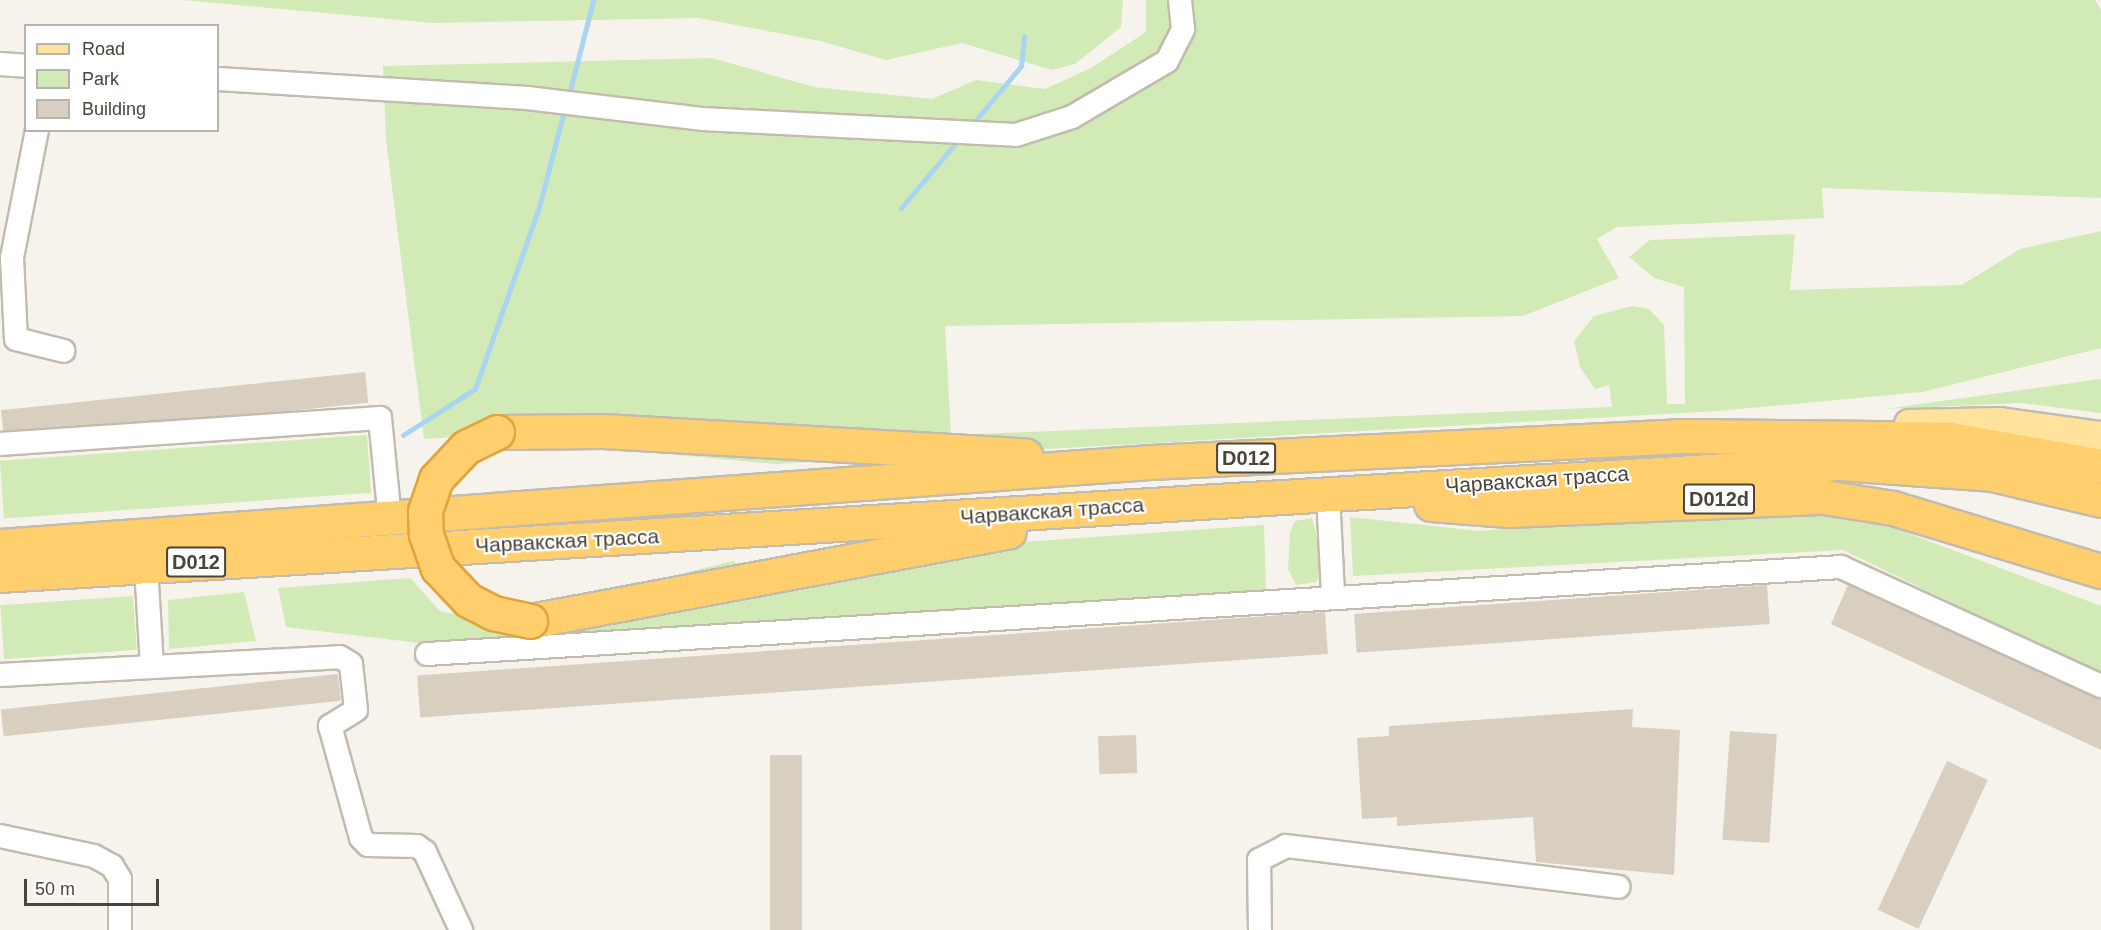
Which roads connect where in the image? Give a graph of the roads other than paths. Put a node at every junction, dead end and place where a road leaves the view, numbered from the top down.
1 (1180, 0) edge
2 (0, 64) edge
3 (24, 66) edge
4 (219, 79) edge
5 (37, 132) edge
6 (64, 351) dead end
7 (1683, 436) junction
8 (2101, 436) edge
9 (0, 444) edge
10 (1150, 462) junction
11 (2101, 466) edge
12 (1328, 495) junction
13 (2101, 500) edge
14 (1153, 505) junction
15 (390, 520) junction
16 (0, 546) edge
17 (146, 566) junction
18 (2101, 571) edge
19 (0, 575) edge
20 (1333, 595) junction
21 (427, 654) dead end
22 (152, 668) junction
23 (0, 675) edge
24 (2101, 686) edge
25 (0, 836) edge
26 (1618, 887) dead end
27 (120, 930) edge
28 (461, 930) edge
29 (1260, 930) edge

1 - 4 street
2 - 3 street
5 - 6 street
7 - 8 main road
7 - 10 highway, Чарвакская трасса / D012
7 - 11 highway, Чарвакская трасса / D012
9 - 15 street
10 - 14 highway, bridge
10 - 15 highway, Чарвакская трасса / D012
12 - 13 highway, Чарвакская трасса / D012
12 - 14 highway, Чарвакская трасса / D012
12 - 18 highway, D012d
12 - 20 street
14 - 17 highway, Чарвакская трасса / D012
15 - 16 highway, Чарвакская трасса / D012
17 - 19 highway, Чарвакская трасса / D012
17 - 22 street
20 - 21 street
20 - 24 street
22 - 23 street
22 - 28 street
25 - 27 street
26 - 29 street

